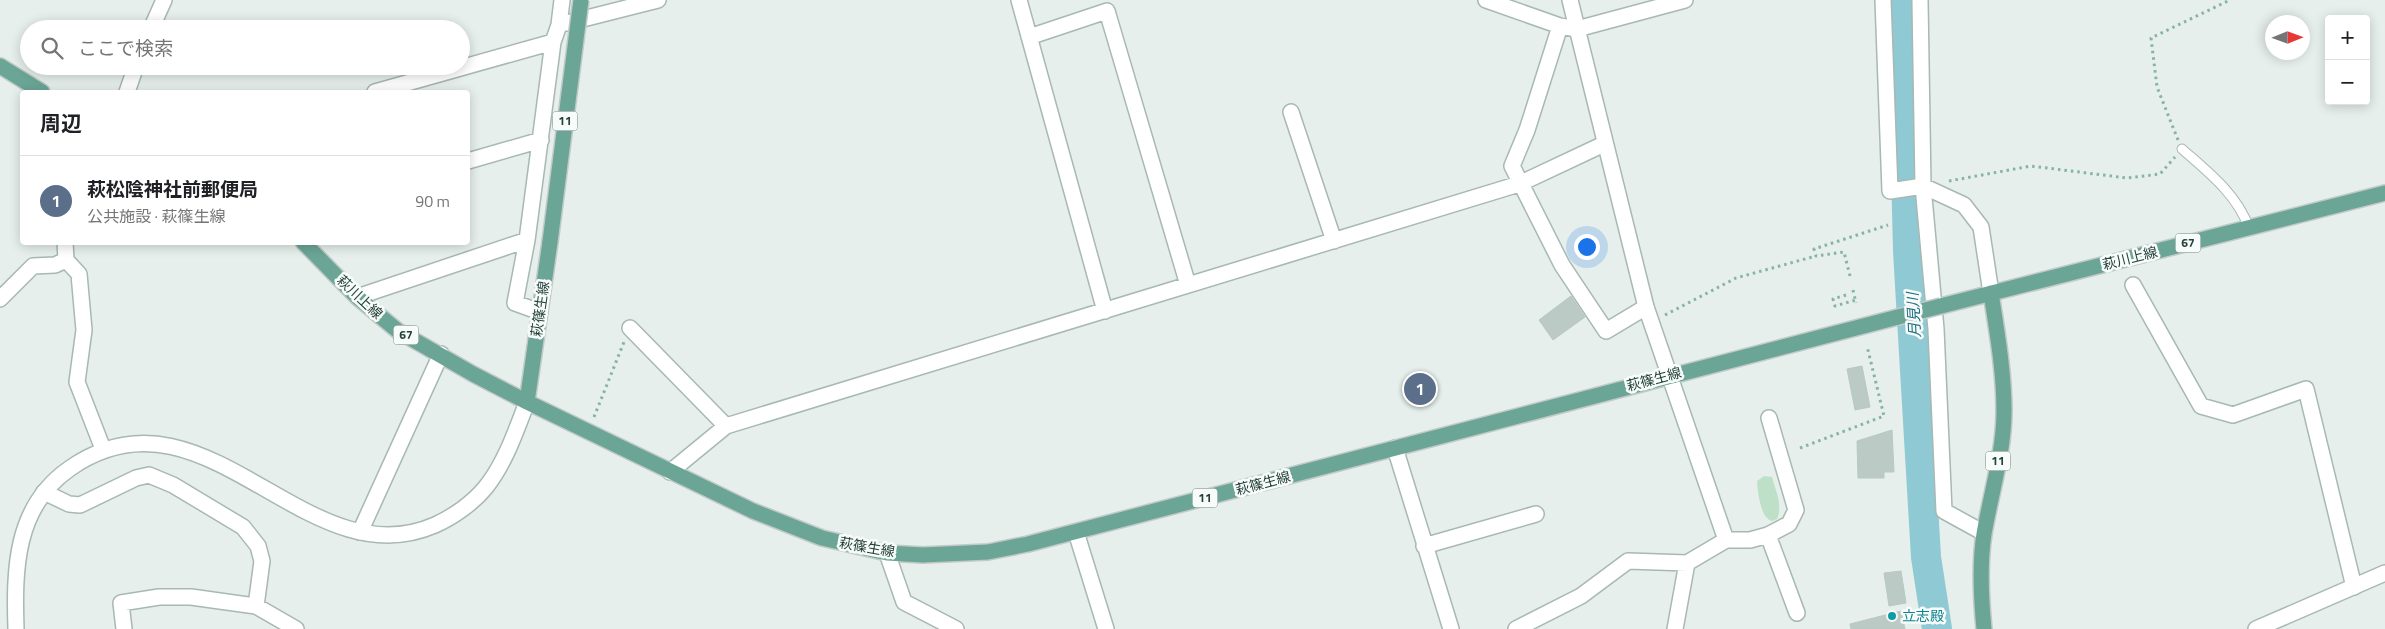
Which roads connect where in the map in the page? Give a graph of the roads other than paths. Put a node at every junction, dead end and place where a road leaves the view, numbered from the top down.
1 (164, 0) edge
2 (562, 0) edge
3 (581, 0) edge
4 (658, 0) edge
5 (1019, 0) edge
6 (1486, 0) edge
7 (1570, 0) edge
8 (1685, 0) edge
9 (1883, 0) edge
10 (1920, 0) edge
11 (155, 20) edge
12 (559, 25) junction
13 (1560, 26) junction
14 (1577, 29) junction
15 (1030, 37) junction
16 (553, 42) junction
17 (470, 65) edge
18 (0, 66) edge
19 (133, 75) edge
20 (436, 75) edge
21 (39, 90) edge
22 (128, 90) edge
23 (382, 90) edge
24 (1291, 112) dead end
25 (541, 140) junction
26 (1604, 144) junction
27 (2182, 149) road end
28 (470, 160) edge
29 (1519, 184) junction
30 (1923, 186) junction
31 (2385, 193) edge
32 (2249, 228) junction
33 (527, 240) junction
34 (1334, 241) junction
35 (65, 245) edge
36 (306, 245) edge
37 (66, 260) junction
38 (1188, 285) junction
39 (2133, 285) dead end
40 (1992, 293) junction
41 (357, 297) junction
42 (0, 299) edge
43 (1646, 307) junction
44 (1105, 311) junction
45 (540, 312) junction
46 (630, 328) road end
47 (441, 354) junction
48 (1668, 376) junction
49 (527, 402) junction
50 (1768, 418) dead end
51 (726, 426) junction
52 (1395, 448) junction
53 (103, 449) junction
54 (670, 472) junction
55 (44, 492) junction
56 (1536, 514) dead end
57 (360, 532) junction
58 (1076, 532) junction
59 (1984, 533) junction
60 (1768, 535) junction
61 (1726, 540) junction
62 (1424, 546) junction
63 (886, 553) junction
64 (1687, 562) junction
65 (2385, 573) edge
66 (2354, 587) junction
67 (256, 606) junction
68 (1796, 613) dead end
69 (16, 629) edge
70 (124, 629) edge
71 (296, 629) edge
72 (956, 629) edge
73 (1106, 629) edge
74 (1451, 629) edge
75 (1516, 629) edge
76 (1674, 629) edge
77 (1984, 629) edge
78 (2256, 629) edge

1 - 11 street
2 - 12 street
3 - 45 main road, 萩篠生線 / 11, bridge
4 - 12 street
5 - 15 street
6 - 13 street
7 - 14 street
8 - 14 street
9 - 30 street
10 - 30 street
12 - 16 street
13 - 14 street
13 - 29 street
14 - 26 street
15 - 38 street
15 - 44 street
16 - 17 street
16 - 25 street
18 - 21 main road
19 - 22 street
20 - 23 street
24 - 34 street
25 - 28 street
25 - 33 street
26 - 29 street
26 - 43 street
27 - 32 lane
29 - 34 street
29 - 43 street
30 - 40 street
30 - 59 street
31 - 32 main road, 萩川上線 / 67
32 - 40 main road, 萩川上線 / 67
33 - 41 street
33 - 45 street
34 - 38 street
35 - 37 street
36 - 41 main road, 萩川上線 / 67
37 - 42 street
37 - 53 street
38 - 44 street
39 - 66 street
40 - 48 main road, 萩篠生線 / 11, bridge
40 - 59 main road, 11
41 - 47 main road, 萩川上線 / 67
43 - 48 street
44 - 51 street
45 - 49 main road, 萩篠生線 / 11
46 - 51 street
47 - 49 main road, 萩川上線 / 67
47 - 57 street
48 - 52 main road, 萩篠生線 / 11
48 - 61 street
49 - 54 main road, 萩篠生線 / 11
49 - 57 street
50 - 60 street
51 - 54 street
52 - 58 main road, 萩篠生線 / 11
52 - 62 street
53 - 55 street
53 - 57 street
54 - 63 main road, 萩篠生線 / 11
55 - 67 street
55 - 69 street
56 - 62 street
58 - 63 main road, 萩篠生線 / 11
58 - 73 street
59 - 77 main road, 11
60 - 61 street
60 - 68 street
61 - 64 street
62 - 74 street
63 - 72 street
64 - 75 street
64 - 76 street
65 - 66 street
66 - 78 street
67 - 70 street
67 - 71 street

